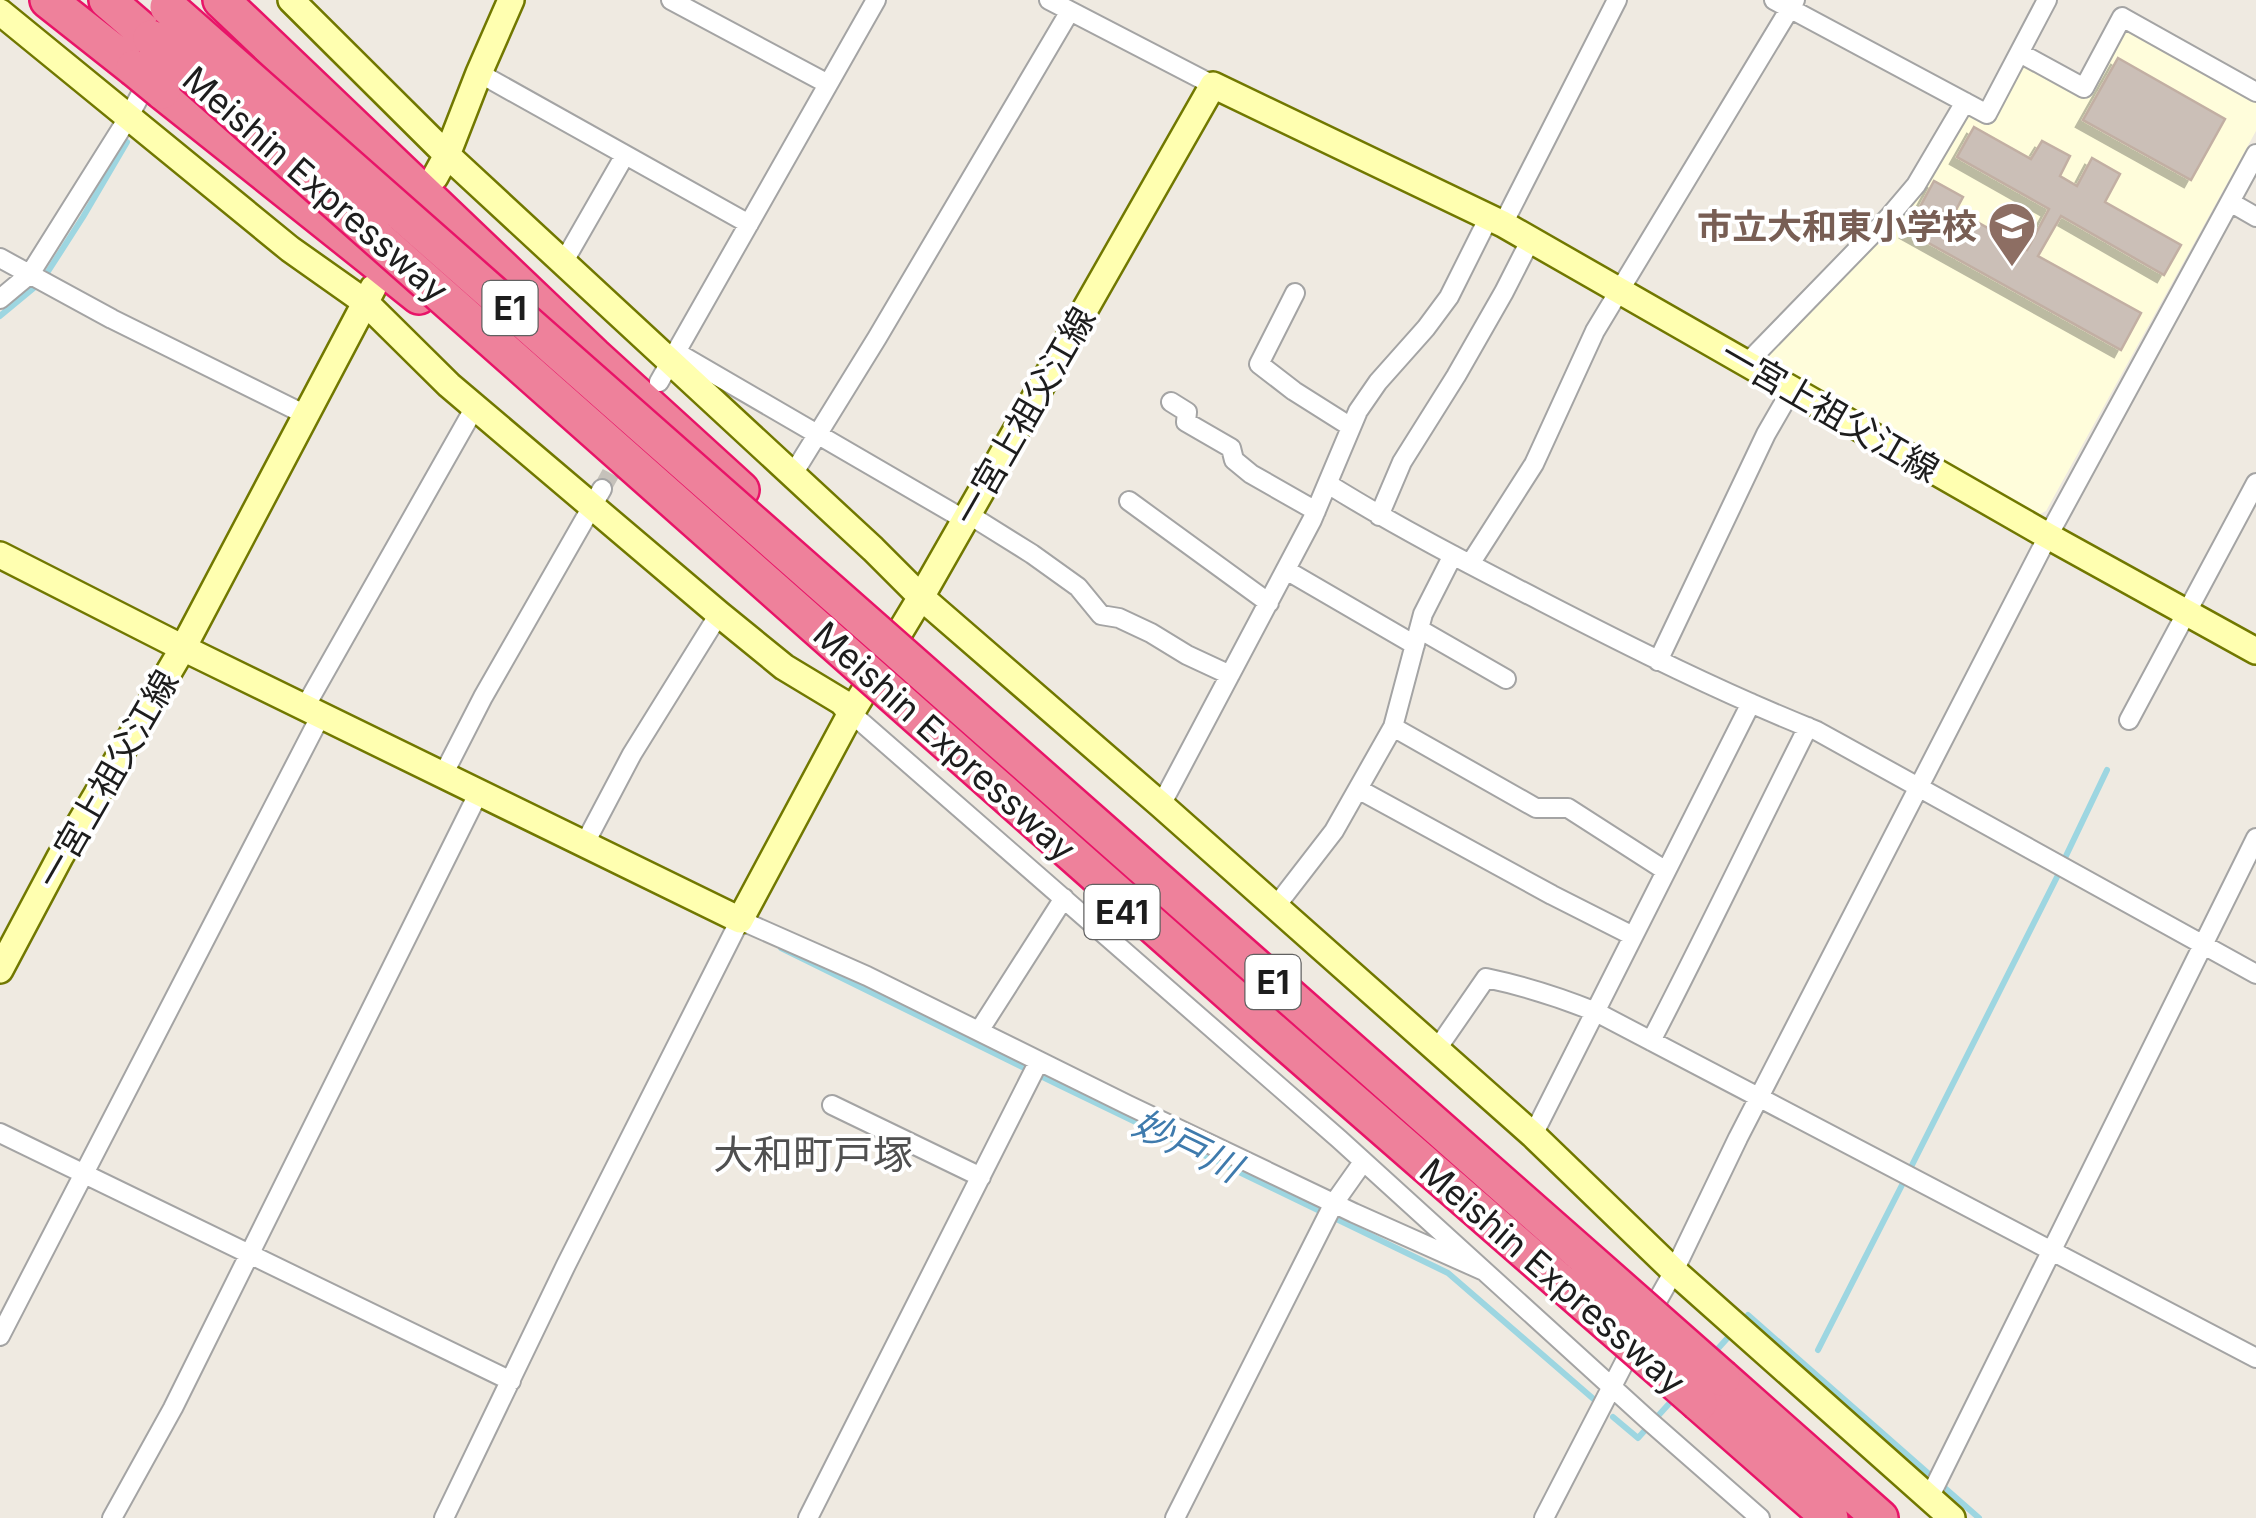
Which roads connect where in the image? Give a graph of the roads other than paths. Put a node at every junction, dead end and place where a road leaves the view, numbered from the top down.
1 (48, 0) edge
2 (108, 0) edge
3 (160, 0) edge
4 (192, 0) edge
5 (221, 0) edge
6 (291, 0) edge
7 (511, 0) edge
8 (671, 0) edge
9 (876, 0) edge
10 (1049, 0) edge
11 (1617, 0) edge
12 (2047, 0) edge
13 (1786, 3) edge
14 (1070, 11) junction
15 (0, 12) edge
16 (2020, 53) junction
17 (479, 73) junction
18 (828, 84) junction
19 (1213, 85) junction
20 (2256, 92) edge
21 (1966, 102) junction
22 (128, 118) junction
23 (2256, 154) edge
24 (625, 155) junction
25 (441, 166) junction
26 (2230, 202) junction
27 (2256, 217) edge
28 (1496, 220) junction
29 (749, 224) junction
30 (1531, 240) junction
31 (0, 258) edge
32 (564, 264) junction
33 (30, 274) junction
34 (1620, 290) junction
35 (1295, 293) dead end
36 (369, 295) junction
37 (0, 299) edge
38 (1747, 363) junction
39 (669, 365) junction
40 (1792, 388) junction
41 (1171, 402) dead end
42 (475, 407) junction
43 (304, 414) junction
44 (1351, 427) junction
45 (818, 434) junction
46 (793, 474) junction
47 (2256, 483) edge
48 (1328, 484) junction
49 (597, 498) junction
50 (1129, 501) dead end
51 (1316, 511) junction
52 (1379, 516) junction
53 (967, 517) junction
54 (2048, 536) junction
55 (0, 555) edge
56 (1453, 555) junction
57 (1470, 564) junction
58 (1286, 570) junction
59 (921, 597) junction
60 (1269, 603) junction
61 (2188, 613) junction
62 (719, 614) junction
63 (1417, 637) junction
64 (183, 648) junction
65 (2256, 651) edge
66 (1658, 661) junction
67 (1230, 675) junction
68 (1506, 678) dead end
69 (1751, 703) junction
70 (313, 711) junction
71 (851, 713) junction
72 (2129, 720) dead end
73 (1393, 726) junction
74 (1808, 727) junction
75 (443, 774) junction
76 (1919, 788) junction
77 (1358, 789) junction
78 (479, 792) junction
79 (1161, 805) junction
80 (2256, 838) edge
81 (585, 844) junction
82 (1666, 871) junction
83 (1064, 898) junction
84 (1276, 906) junction
85 (740, 920) junction
86 (1634, 936) junction
87 (2203, 945) junction
88 (4, 954) edge
89 (2256, 974) edge
90 (1596, 1012) junction
91 (979, 1031) junction
92 (1651, 1041) junction
93 (1436, 1049) junction
94 (1036, 1069) junction
95 (1759, 1098) junction
96 (832, 1104) dead end
97 (0, 1133) edge
98 (1533, 1134) junction
99 (1363, 1162) junction
100 (1480, 1165) junction
101 (84, 1174) junction
102 (981, 1177) junction
103 (1458, 1194) junction
104 (1330, 1211) junction
105 (2051, 1252) junction
106 (250, 1254) junction
107 (1484, 1271) junction
108 (1674, 1271) junction
109 (0, 1336) edge
110 (2256, 1358) edge
111 (511, 1381) junction
112 (1610, 1386) junction
113 (1710, 1390) junction
114 (1934, 1486) junction
115 (112, 1518) edge
116 (444, 1518) edge
117 (808, 1518) edge
118 (1175, 1518) edge
119 (1544, 1518) edge
120 (1760, 1518) edge
121 (1830, 1518) edge
122 (1880, 1518) edge
123 (1952, 1518) edge

1 - 103 highway, E41, bridge
2 - 103 highway, Meishin Expressway / E1, bridge
3 - 100 highway, Meishin Expressway / E1, bridge
4 - 22 street
5 - 100 highway, bridge
6 - 25 street
7 - 17 street
8 - 18 street
9 - 18 street
10 - 14 street
11 - 28 street
12 - 16 street
13 - 21 street
13 - 34 street
14 - 19 street
14 - 45 street
15 - 22 street
16 - 20 street
16 - 21 street
17 - 24 street
17 - 25 street
18 - 29 street
19 - 28 street, 一宮上祖父江線
19 - 53 street, 一宮上祖父江線
21 - 38 street
22 - 33 street
22 - 36 street
23 - 26 street
24 - 29 street
24 - 32 street
25 - 32 street
26 - 27 street
26 - 54 street
28 - 30 street, 一宮上祖父江線
28 - 44 street
29 - 39 street
30 - 34 street, 一宮上祖父江線
30 - 52 street
31 - 33 street
32 - 39 street
33 - 37 street
33 - 43 street
34 - 38 street, 一宮上祖父江線
34 - 57 street
35 - 44 street
36 - 42 street
36 - 43 street
38 - 40 street, 一宮上祖父江線
39 - 45 street
39 - 46 street
40 - 54 street, 一宮上祖父江線
40 - 66 street
41 - 51 street
42 - 49 street
42 - 70 street
43 - 64 street
44 - 48 street
45 - 46 street
45 - 53 street
46 - 59 street
47 - 61 street
48 - 51 street
48 - 52 street
49 - 62 street
49 - 75 street
50 - 60 street
51 - 58 street
52 - 56 street
53 - 59 street, 一宮上祖父江線
53 - 67 street
54 - 61 street, 一宮上祖父江線
54 - 76 street
55 - 64 street
56 - 57 street
56 - 63 street
57 - 66 street
58 - 60 street
58 - 63 street
59 - 71 street, 一宮上祖父江線
59 - 79 street
60 - 67 street
61 - 65 street, 一宮上祖父江線
61 - 72 street
62 - 71 street
62 - 81 street
63 - 68 street
63 - 73 street
64 - 70 street, 一宮上祖父江線
64 - 88 street, 一宮上祖父江線
66 - 69 street
67 - 79 street
69 - 74 street
69 - 82 street
70 - 75 street, 一宮上祖父江線
70 - 101 street
71 - 83 street
71 - 85 street, 一宮上祖父江線
73 - 77 street
73 - 82 street
74 - 76 street
74 - 92 street
75 - 78 street, 一宮上祖父江線
76 - 87 street
76 - 95 street
77 - 84 street
77 - 86 street
78 - 81 street, 一宮上祖父江線
78 - 106 street
79 - 84 street
80 - 87 street
81 - 85 street, 一宮上祖父江線
82 - 86 street
83 - 91 street
83 - 99 street
84 - 93 street
85 - 91 street
85 - 111 street
86 - 90 street
87 - 89 street
87 - 105 street
90 - 92 street
90 - 93 street
90 - 98 street
91 - 94 street
92 - 95 street
93 - 98 street
94 - 102 street
94 - 104 street
95 - 105 street
95 - 108 street
96 - 102 street
97 - 101 street
98 - 108 street
99 - 104 street
99 - 107 street
100 - 113 highway, Meishin Expressway / E1, bridge
101 - 106 street
101 - 109 street
102 - 117 street
103 - 113 highway, Meishin Expressway / E1, bridge
104 - 107 street
104 - 118 street
105 - 110 street
105 - 114 street
106 - 111 street
106 - 115 street
107 - 112 street
108 - 112 street
108 - 114 street
111 - 116 street
112 - 119 street
112 - 120 street
113 - 121 highway, Meishin Expressway / E1
113 - 122 highway, Meishin Expressway / E1
114 - 123 street

